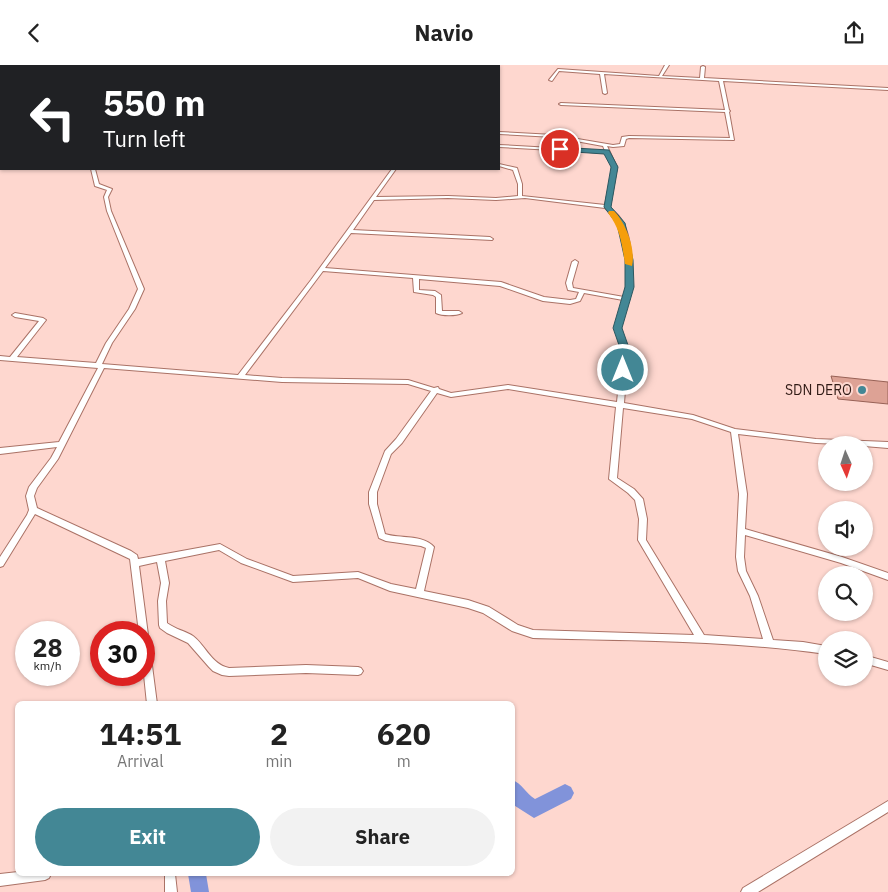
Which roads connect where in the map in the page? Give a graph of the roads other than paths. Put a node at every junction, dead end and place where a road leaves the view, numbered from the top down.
1 (486, 65) edge
2 (494, 65) edge
3 (667, 65) edge
4 (703, 67) dead end
5 (602, 73) junction
6 (660, 77) junction
7 (551, 79) dead end
8 (702, 79) junction
9 (721, 81) junction
10 (888, 89) edge
11 (605, 93) dead end
12 (561, 105) dead end
13 (728, 111) junction
14 (500, 133) edge
15 (500, 146) edge
16 (606, 149) junction
17 (500, 165) edge
18 (92, 170) edge
19 (393, 170) edge
20 (520, 196) junction
21 (373, 199) junction
22 (607, 207) junction
23 (349, 231) junction
24 (490, 239) dead end
25 (575, 261) dead end
26 (321, 269) junction
27 (416, 277) junction
28 (582, 291) junction
29 (627, 299) junction
30 (459, 313) dead end
31 (15, 315) dead end
32 (0, 358) edge
33 (12, 359) junction
34 (100, 366) junction
35 (240, 377) junction
36 (436, 389) junction
37 (621, 404) junction
38 (734, 431) junction
39 (62, 444) junction
40 (888, 445) edge
41 (0, 451) edge
42 (33, 510) junction
43 (742, 531) junction
44 (160, 559) junction
45 (135, 563) junction
46 (0, 564) edge
47 (888, 577) edge
48 (419, 593) junction
49 (701, 639) junction
50 (769, 643) junction
51 (818, 649) edge
52 (873, 662) edge
53 (888, 666) edge
54 (358, 671) dead end
55 (152, 701) edge
56 (888, 806) edge
57 (30, 876) edge
58 (170, 876) edge
59 (0, 880) edge
60 (172, 892) edge
61 (748, 892) edge

1 - 2 street
3 - 6 street
4 - 8 street
5 - 6 street
5 - 7 street
5 - 11 street
6 - 8 street
8 - 9 street
9 - 10 street
9 - 13 street
12 - 13 street
13 - 16 street
14 - 16 street
15 - 16 street
16 - 22 street
17 - 20 street
18 - 34 street
19 - 21 street
20 - 21 street
20 - 22 street
21 - 23 street
22 - 29 street
23 - 24 street
23 - 26 street
25 - 28 street
26 - 27 street
26 - 35 street
27 - 28 street
27 - 30 street
28 - 29 street
29 - 37 street
31 - 33 street
32 - 33 street
33 - 34 street
34 - 35 street
34 - 39 street
35 - 36 street
36 - 37 street
36 - 48 street
37 - 38 street
37 - 49 street
38 - 40 street
38 - 43 street
39 - 41 street
39 - 42 street
42 - 45 street
42 - 46 street
43 - 47 street
43 - 50 street
44 - 45 street
44 - 48 street
44 - 54 street
45 - 55 street
48 - 49 street
49 - 50 street
50 - 51 street
52 - 53 street
56 - 61 street
57 - 59 street
58 - 60 street

